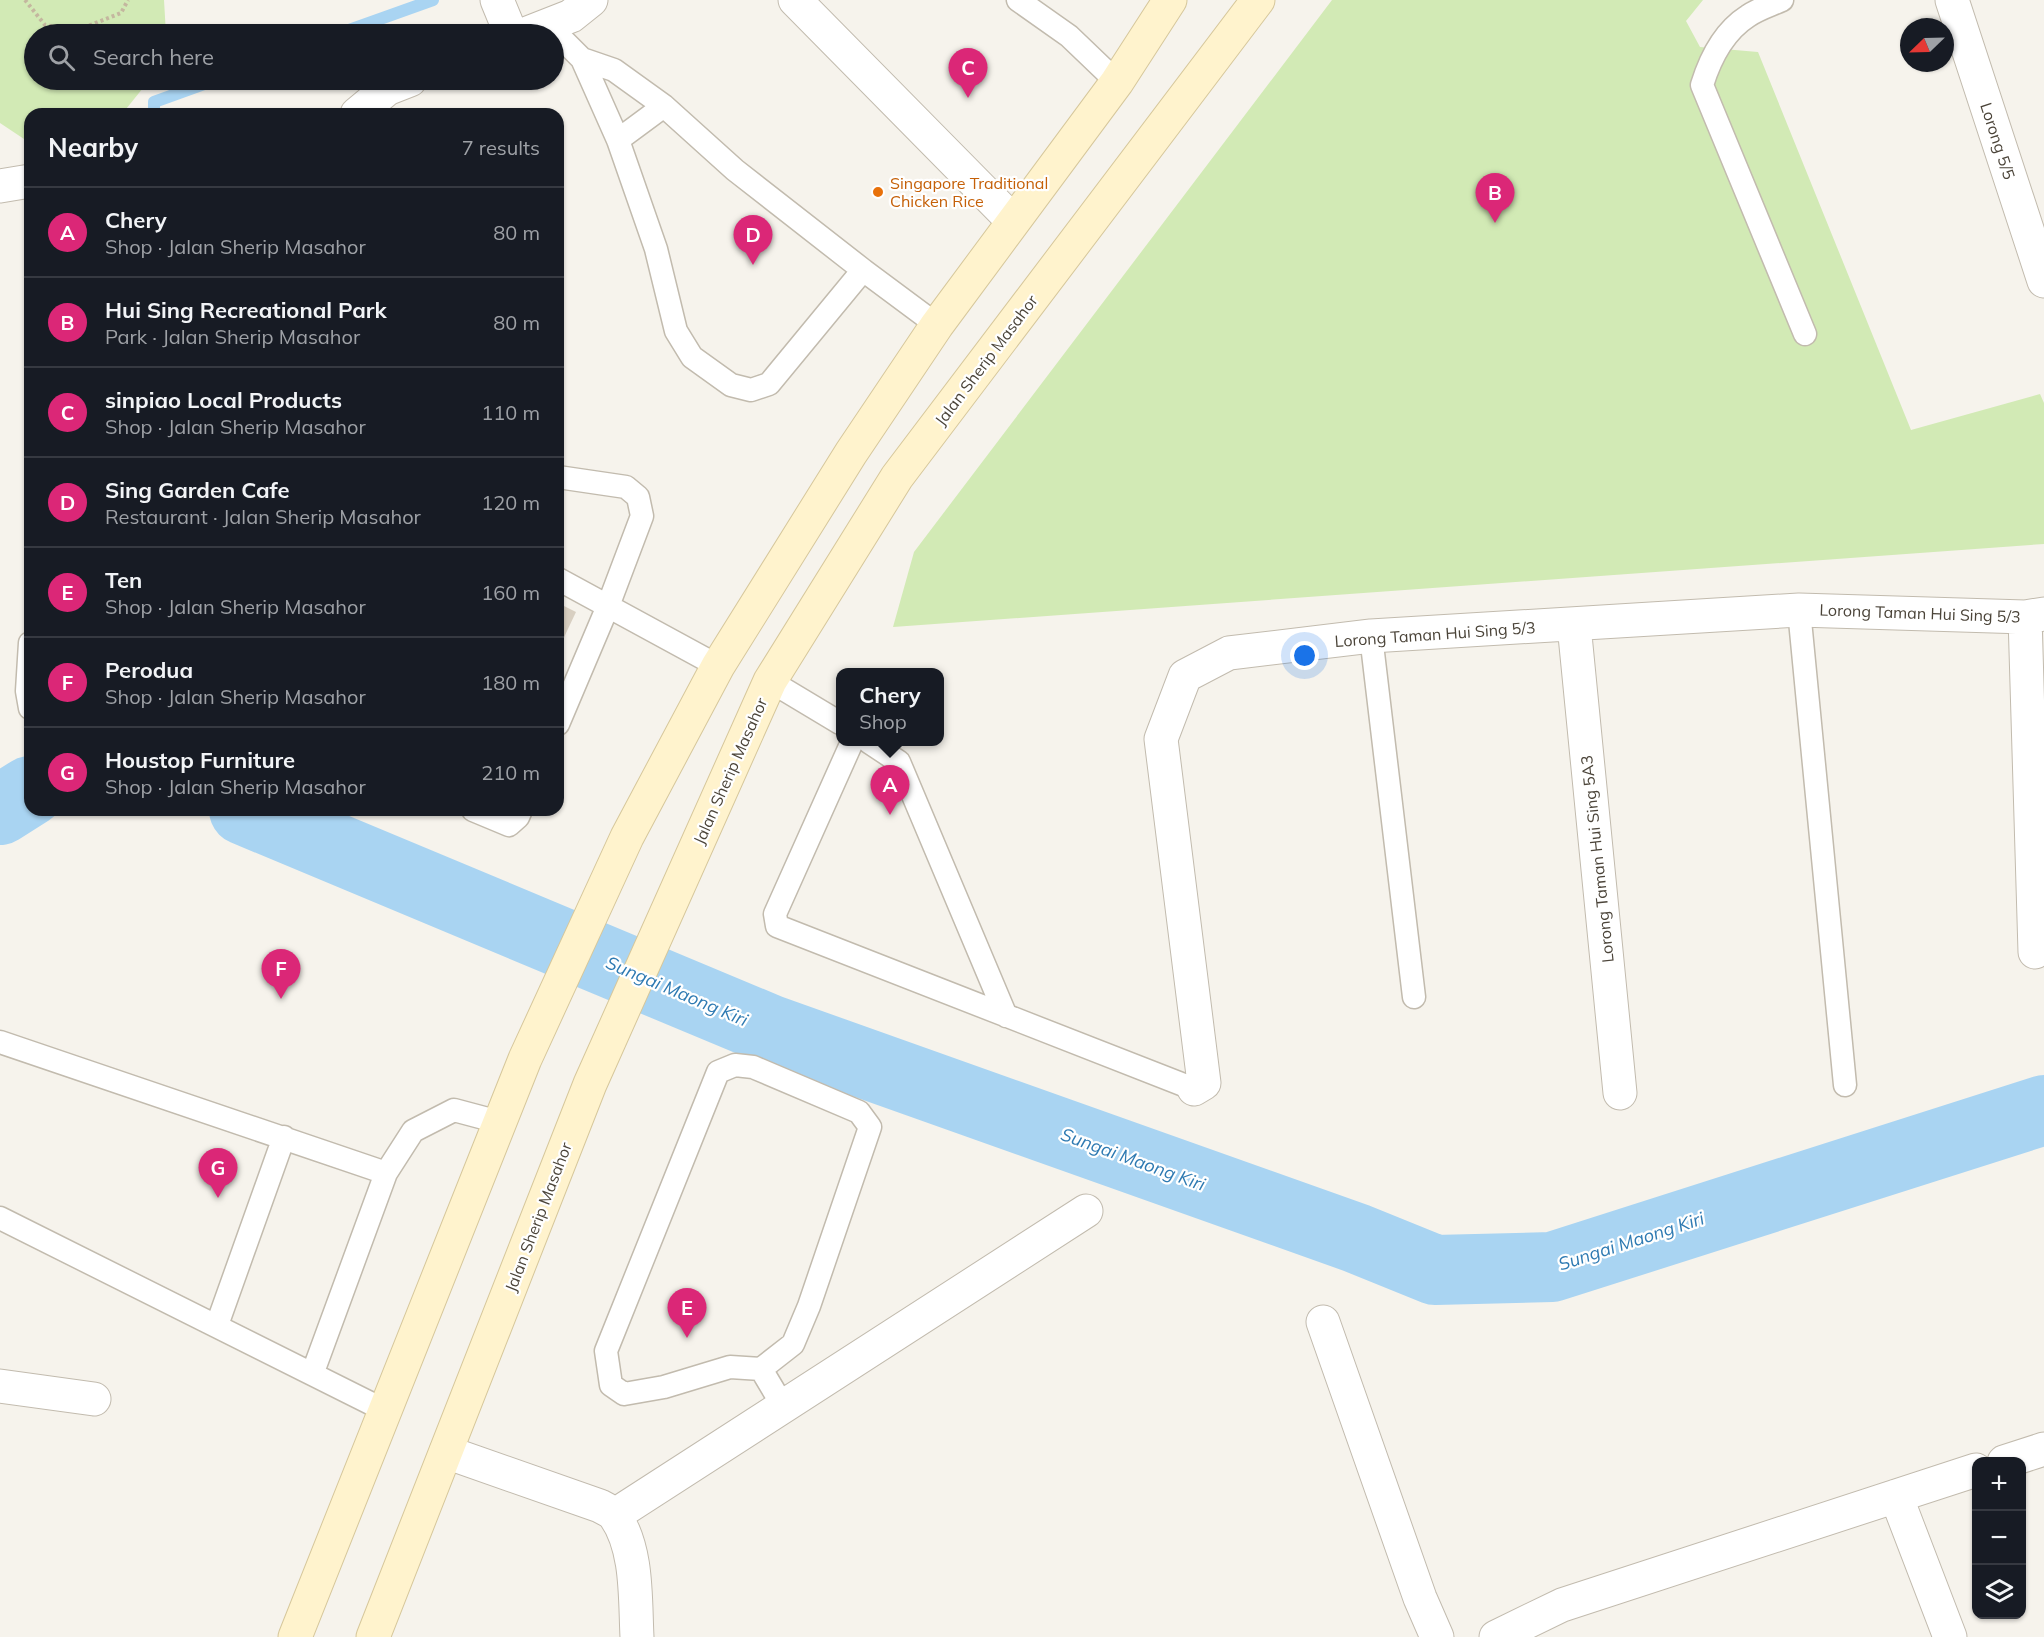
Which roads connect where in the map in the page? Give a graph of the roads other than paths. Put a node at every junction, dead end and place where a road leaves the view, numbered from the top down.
1 (591, 0) edge
2 (795, 0) edge
3 (1170, 0) edge
4 (1258, 0) edge
5 (1782, 0) edge
6 (1952, 0) edge
7 (1027, 3) edge
8 (518, 23) edge
9 (564, 49) edge
10 (582, 59) junction
11 (1117, 82) junction
12 (386, 90) edge
13 (664, 106) junction
14 (364, 108) edge
15 (618, 140) junction
16 (24, 182) edge
17 (0, 186) edge
18 (1013, 221) junction
19 (863, 270) junction
20 (2044, 281) edge
21 (937, 325) junction
22 (1805, 334) dead end
23 (564, 478) edge
24 (564, 582) edge
25 (608, 606) junction
26 (1799, 610) junction
27 (2035, 615) edge
28 (1574, 625) junction
29 (1371, 636) junction
30 (718, 666) junction
31 (770, 681) junction
32 (564, 710) edge
33 (836, 721) edge
34 (850, 746) edge
35 (876, 746) edge
36 (487, 816) edge
37 (519, 816) edge
38 (2035, 952) dead end
39 (1414, 997) dead end
40 (1006, 1016) junction
41 (0, 1042) edge
42 (1845, 1085) dead end
43 (1194, 1089) joint
44 (1620, 1093) dead end
45 (499, 1122) junction
46 (284, 1137) junction
47 (386, 1173) junction
48 (1086, 1211) dead end
49 (0, 1218) edge
50 (1323, 1322) dead end
51 (217, 1325) junction
52 (761, 1369) junction
53 (313, 1372) junction
54 (0, 1386) edge
55 (94, 1399) dead end
56 (783, 1406) junction
57 (384, 1410) junction
58 (2044, 1449) edge
59 (446, 1452) junction
60 (2017, 1457) edge
61 (1972, 1472) edge
62 (1896, 1496) junction
63 (615, 1515) junction
64 (295, 1637) edge
65 (373, 1637) edge
66 (637, 1637) edge
67 (1437, 1637) edge
68 (1496, 1637) edge
69 (1950, 1637) edge

1 - 8 street
2 - 18 street
3 - 11 main road
4 - 31 main road, Jalan Sherip Masahor
5 - 22 lane
6 - 20 street, Lorong 5/5
7 - 11 lane
9 - 10 lane
10 - 13 lane
10 - 15 lane
11 - 18 main road
12 - 14 street
13 - 15 lane
13 - 19 lane
15 - 19 lane
16 - 17 street
18 - 21 main road
19 - 21 lane
21 - 30 main road
23 - 25 lane
24 - 25 lane
25 - 30 lane
25 - 32 lane
26 - 27 street, Lorong Taman Hui Sing 5/3
26 - 28 street, Lorong Taman Hui Sing 5/3
26 - 42 lane
27 - 38 street
28 - 29 street, Lorong Taman Hui Sing 5/3
28 - 44 street, Lorong Taman Hui Sing 5A3
29 - 39 lane
29 - 43 street, Lorong Taman Hui Sing 5/3
30 - 45 main road
31 - 33 lane
31 - 59 main road, Jalan Sherip Masahor
34 - 40 lane
35 - 40 lane
36 - 37 lane
40 - 43 lane
41 - 46 lane
45 - 47 lane
45 - 57 main road
46 - 47 lane
46 - 51 lane
47 - 53 lane
48 - 56 street
49 - 51 lane
50 - 67 street
51 - 53 lane
52 - 52 lane
52 - 56 lane
53 - 57 lane
54 - 55 street
56 - 63 street
57 - 64 main road
58 - 60 street
59 - 63 street
59 - 65 main road, Jalan Sherip Masahor
61 - 62 street
62 - 68 street
62 - 69 street
63 - 66 street

